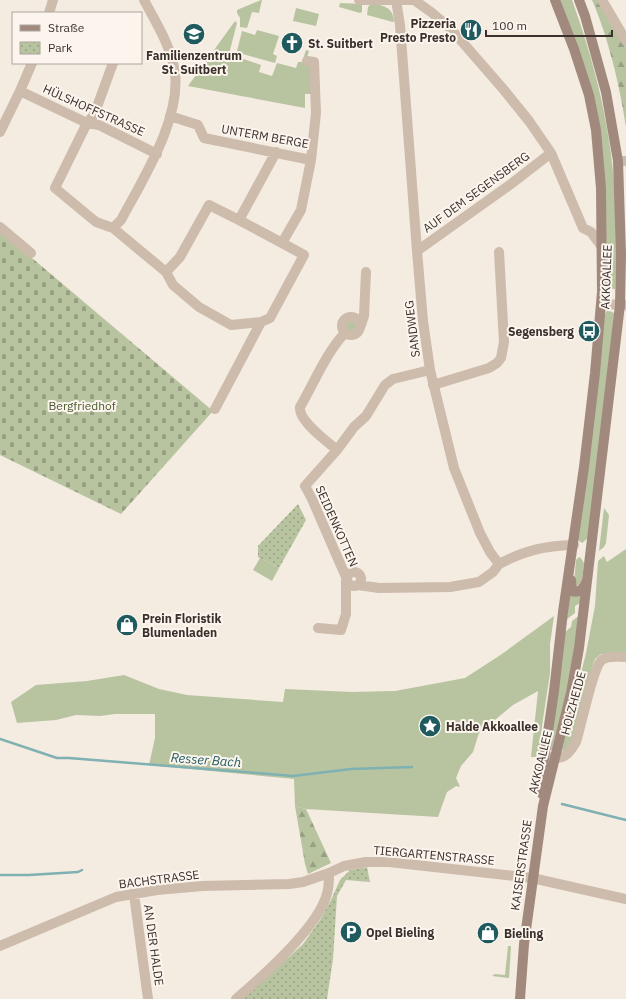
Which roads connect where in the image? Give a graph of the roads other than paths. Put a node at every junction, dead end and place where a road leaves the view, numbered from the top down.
1 (53, 0) edge
2 (144, 0) edge
3 (359, 0) edge
4 (396, 0) edge
5 (555, 0) edge
6 (579, 0) edge
7 (602, 0) edge
8 (49, 12) edge
9 (626, 41) edge
10 (307, 61) dead end
11 (32, 64) edge
12 (113, 64) edge
13 (20, 91) junction
14 (170, 116) junction
15 (87, 123) junction
16 (1, 129) edge
17 (276, 152) junction
18 (551, 153) junction
19 (157, 154) junction
20 (311, 160) junction
21 (622, 161) edge
22 (240, 220) junction
23 (0, 227) edge
24 (112, 228) junction
25 (282, 243) junction
26 (602, 247) junction
27 (417, 251) junction
28 (499, 252) dead end
29 (31, 253) dead end
30 (166, 272) junction
31 (366, 272) dead end
32 (601, 304) junction
33 (623, 305) edge
34 (261, 322) junction
35 (361, 325) junction
36 (345, 333) junction
37 (430, 370) junction
38 (434, 385) junction
39 (215, 409) dead end
40 (338, 450) junction
41 (574, 545) junction
42 (590, 559) junction
43 (499, 564) junction
44 (571, 564) junction
45 (346, 579) junction
46 (588, 579) junction
47 (318, 628) dead end
48 (626, 657) edge
49 (550, 758) junction
50 (543, 806) joint
51 (329, 873) junction
52 (532, 878) junction
53 (134, 894) junction
54 (626, 899) edge
55 (0, 946) edge
56 (148, 999) edge
57 (236, 999) edge
58 (520, 999) edge

1 - 8 street
2 - 14 street
3 - 4 street
4 - 18 street
4 - 27 street, SANDWEG
5 - 26 main road, AKKOALLEE
6 - 21 main road, AKKOALLEE
7 - 9 street
10 - 20 street, UNTERM BERGE
11 - 13 street
12 - 15 street
13 - 15 street, HÜLSHOFFSTRASSE
13 - 16 street
14 - 17 street, UNTERM BERGE
14 - 19 street
15 - 19 street, HÜLSHOFFSTRASSE
15 - 24 street
17 - 20 street, UNTERM BERGE
17 - 22 street
18 - 26 street
18 - 27 street, AUF DEM SEGENSBERG
19 - 24 street
20 - 25 street
21 - 33 main road, AKKOALLEE
22 - 25 street
22 - 30 street
23 - 29 street
24 - 30 street
25 - 34 street
26 - 32 main road, AKKOALLEE
27 - 37 street, SANDWEG
28 - 38 street
30 - 34 street
31 - 35 street
32 - 33 street
32 - 41 main road, AKKOALLEE
33 - 42 main road, AKKOALLEE
34 - 39 street
35 - 36 street
35 - 36 street
36 - 40 street
37 - 38 street, SANDWEG
37 - 40 street
38 - 43 street, SANDWEG
40 - 45 street, SEIDENKOTTEN
41 - 42 main road
41 - 43 street
41 - 44 main road, AKKOALLEE
42 - 46 main road, AKKOALLEE
43 - 45 street, SEIDENKOTTEN
44 - 46 main road, AKKOALLEE
44 - 49 main road, AKKOALLEE
45 - 47 street, SEIDENKOTTEN
46 - 49 main road, AKKOALLEE
48 - 49 street, HOLZHEIDE
49 - 50 main road, AKKOALLEE
50 - 52 main road, KAISERSTRASSE
51 - 52 street, TIERGARTENSTRASSE
51 - 53 street, BACHSTRASSE
51 - 57 street
52 - 54 street, TIERGARTENSTRASSE
52 - 58 main road, KAISERSTRASSE
53 - 55 street, BACHSTRASSE
53 - 56 street, AN DER HALDE

